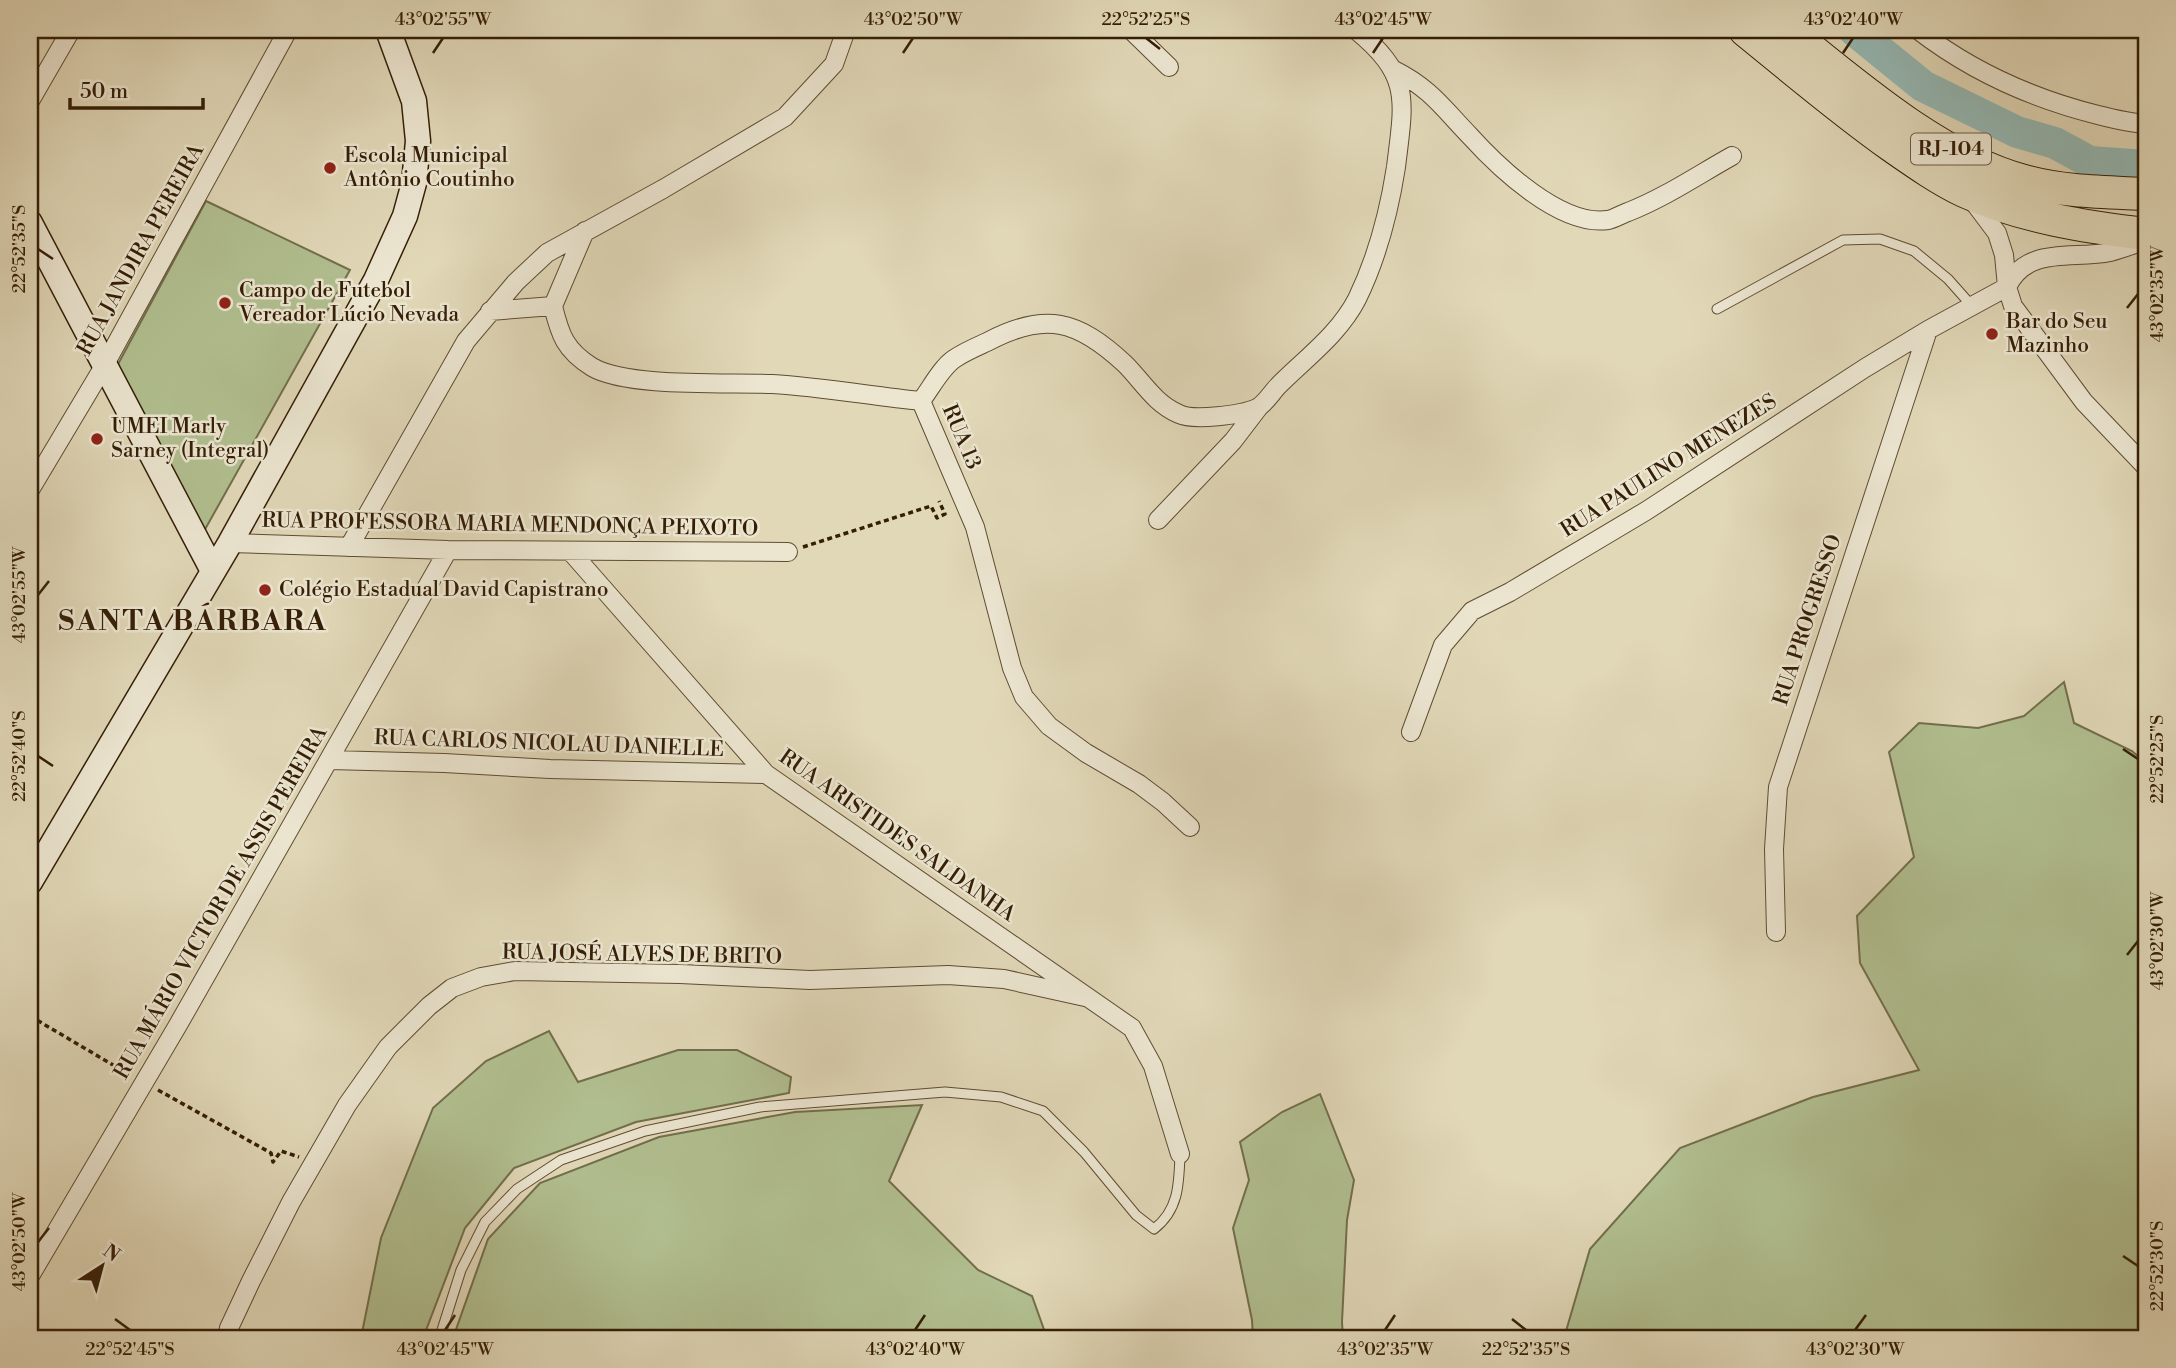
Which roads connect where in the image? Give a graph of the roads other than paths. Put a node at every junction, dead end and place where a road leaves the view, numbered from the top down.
1 (71, 30) edge
2 (288, 30) edge
3 (388, 30) edge
4 (846, 30) edge
5 (1131, 30) edge
6 (1356, 30) edge
7 (1745, 30) edge
8 (1787, 30) edge
9 (1918, 30) edge
10 (1169, 67) dead end
11 (1394, 70) junction
12 (30, 101) edge
13 (2146, 124) edge
14 (1732, 156) dead end
15 (1964, 191) junction
16 (2146, 194) edge
17 (30, 223) edge
18 (585, 231) junction
19 (2146, 234) edge
20 (2146, 240) edge
21 (2007, 287) junction
22 (553, 306) junction
23 (1972, 306) junction
24 (1717, 309) dead end
25 (490, 311) junction
26 (1928, 330) junction
27 (104, 366) junction
28 (921, 401) junction
29 (1259, 407) junction
30 (2146, 467) edge
31 (30, 490) edge
32 (1158, 520) dead end
33 (230, 543) junction
34 (349, 547) junction
35 (448, 550) junction
36 (571, 552) junction
37 (788, 552) road end
38 (213, 571) junction
39 (1411, 732) dead end
40 (330, 760) junction
41 (766, 774) junction
42 (1190, 827) dead end
43 (30, 881) edge
44 (1776, 932) dead end
45 (1085, 997) junction
46 (1180, 1154) joint
47 (30, 1276) edge
48 (227, 1338) edge
49 (442, 1338) edge

1 - 12 street
2 - 27 street, RUA JANDIRA PEREIRA
3 - 33 street
4 - 18 street
5 - 10 street
6 - 11 street
7 - 15 highway, RJ-104
8 - 16 highway, RJ-104
9 - 13 street
11 - 14 street
11 - 29 street
15 - 19 highway, RJ-104
15 - 21 street
17 - 27 street
18 - 22 street
18 - 25 street
20 - 21 street, RUA PAULINO MENEZES
21 - 23 street, RUA PAULINO MENEZES
21 - 30 street
22 - 25 street
22 - 28 street, RUA 13
23 - 24 lane
23 - 26 street, RUA PAULINO MENEZES
25 - 34 street
26 - 39 street, RUA PAULINO MENEZES
26 - 44 street, RUA PROGRESSO
27 - 31 street, RUA JANDIRA PEREIRA
27 - 38 street
28 - 29 street
28 - 42 street, RUA 13
29 - 32 street
33 - 34 street, RUA PROFESSORA MARIA MENDONÇA PEIXOTO
33 - 38 street
34 - 35 street, RUA PROFESSORA MARIA MENDONÇA PEIXOTO
35 - 36 street, RUA PROFESSORA MARIA MENDONÇA PEIXOTO
35 - 40 street, RUA MÁRIO VICTOR DE ASSIS PEREIRA
36 - 37 street, RUA PROFESSORA MARIA MENDONÇA PEIXOTO
36 - 41 street, RUA ARISTIDES SALDANHA
38 - 43 street
40 - 41 street, RUA CARLOS NICOLAU DANIELLE
40 - 47 street, RUA MÁRIO VICTOR DE ASSIS PEREIRA
41 - 45 street, RUA ARISTIDES SALDANHA
45 - 46 street, RUA ARISTIDES SALDANHA
45 - 48 street, RUA JOSÉ ALVES DE BRITO
46 - 49 lane

